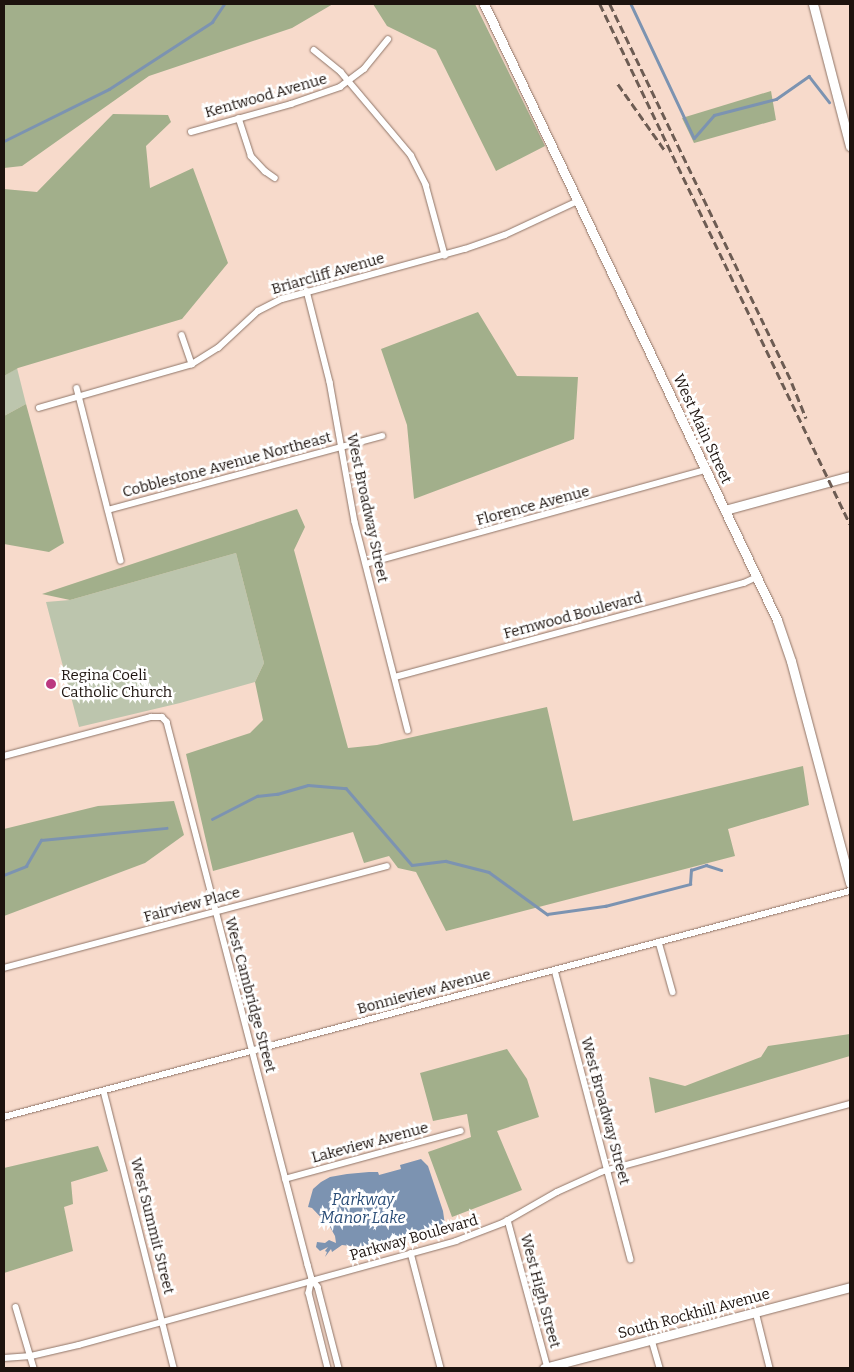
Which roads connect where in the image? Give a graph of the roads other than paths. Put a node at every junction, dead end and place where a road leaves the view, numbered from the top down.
1 (484, 4) edge
2 (813, 4) edge
3 (388, 39) dead end
4 (314, 50) dead end
5 (350, 81) junction
6 (239, 118) junction
7 (191, 132) dead end
8 (850, 146) edge
9 (275, 178) dead end
10 (578, 201) junction
11 (445, 255) junction
12 (307, 292) junction
13 (182, 335) dead end
14 (192, 364) junction
15 (77, 388) dead end
16 (79, 396) junction
17 (39, 408) dead end
18 (382, 436) dead end
19 (341, 447) junction
20 (706, 470) junction
21 (850, 476) edge
22 (108, 510) junction
23 (725, 510) junction
24 (121, 560) dead end
25 (366, 564) junction
26 (757, 577) junction
27 (395, 677) junction
28 (408, 730) dead end
29 (4, 756) edge
30 (387, 866) dead end
31 (850, 883) edge
32 (850, 891) edge
33 (215, 912) junction
34 (659, 942) junction
35 (4, 968) edge
36 (555, 970) junction
37 (673, 992) dead end
38 (251, 1051) junction
39 (104, 1091) junction
40 (850, 1104) edge
41 (4, 1117) edge
42 (461, 1131) dead end
43 (608, 1170) junction
44 (285, 1179) junction
45 (508, 1220) junction
46 (411, 1254) junction
47 (631, 1259) dead end
48 (312, 1279) junction
49 (850, 1287) edge
50 (16, 1307) dead end
51 (756, 1312) junction
52 (163, 1322) junction
53 (652, 1340) junction
54 (31, 1356) junction
55 (4, 1358) edge
56 (34, 1368) edge
57 (174, 1368) edge
58 (328, 1368) edge
59 (339, 1368) edge
60 (441, 1368) edge
61 (547, 1368) edge
62 (660, 1368) edge
63 (770, 1368) edge

1 - 10 street, West Main Street
2 - 8 street
3 - 5 street, Kentwood Avenue
4 - 5 street
5 - 6 street, Kentwood Avenue
5 - 11 street
6 - 7 street, Kentwood Avenue
6 - 9 street
10 - 11 street, Briarcliff Avenue
10 - 20 street, West Main Street
11 - 12 street, Briarcliff Avenue
12 - 14 street, Briarcliff Avenue
12 - 19 street, West Broadway Street
13 - 14 street
14 - 16 street, Briarcliff Avenue
15 - 16 street
16 - 17 street, Briarcliff Avenue
16 - 22 street
18 - 19 street, Cobblestone Avenue Northeast
19 - 22 street, Cobblestone Avenue Northeast
19 - 25 street, West Broadway Street
20 - 23 street, West Main Street
20 - 25 street, Florence Avenue
21 - 23 street
22 - 24 street
23 - 26 street, West Main Street
25 - 27 street, West Broadway Street
26 - 27 street, Fernwood Boulevard
26 - 31 street, West Main Street
27 - 28 street, West Broadway Street
29 - 33 street, West Cambridge Street
30 - 33 street, Fairview Place
32 - 34 street, Bonnieview Avenue
33 - 35 street, Fairview Place
33 - 38 street, West Cambridge Street
34 - 36 street, Bonnieview Avenue
34 - 37 street
36 - 38 street, Bonnieview Avenue
36 - 43 street, West Broadway Street
38 - 39 street, Bonnieview Avenue
38 - 44 street, West Cambridge Street
39 - 41 street, Bonnieview Avenue
39 - 52 street, West Summit Street
40 - 43 street, Parkway Boulevard
42 - 44 street, Lakeview Avenue
43 - 45 street, Parkway Boulevard
43 - 47 street, West Broadway Street
44 - 48 street, West Cambridge Street
45 - 46 street, Parkway Boulevard
45 - 61 street, West High Street
46 - 48 street, Parkway Boulevard
46 - 60 street
48 - 52 street, Parkway Boulevard
48 - 58 street, West Cambridge Street
48 - 59 street, West Cambridge Street
49 - 51 street, South Rockhill Avenue
50 - 54 street
51 - 53 street, South Rockhill Avenue
51 - 63 street
52 - 54 street, Parkway Boulevard
52 - 57 street, West Summit Street
53 - 61 street, South Rockhill Avenue
53 - 62 street
54 - 55 street, Parkway Boulevard
54 - 56 street

